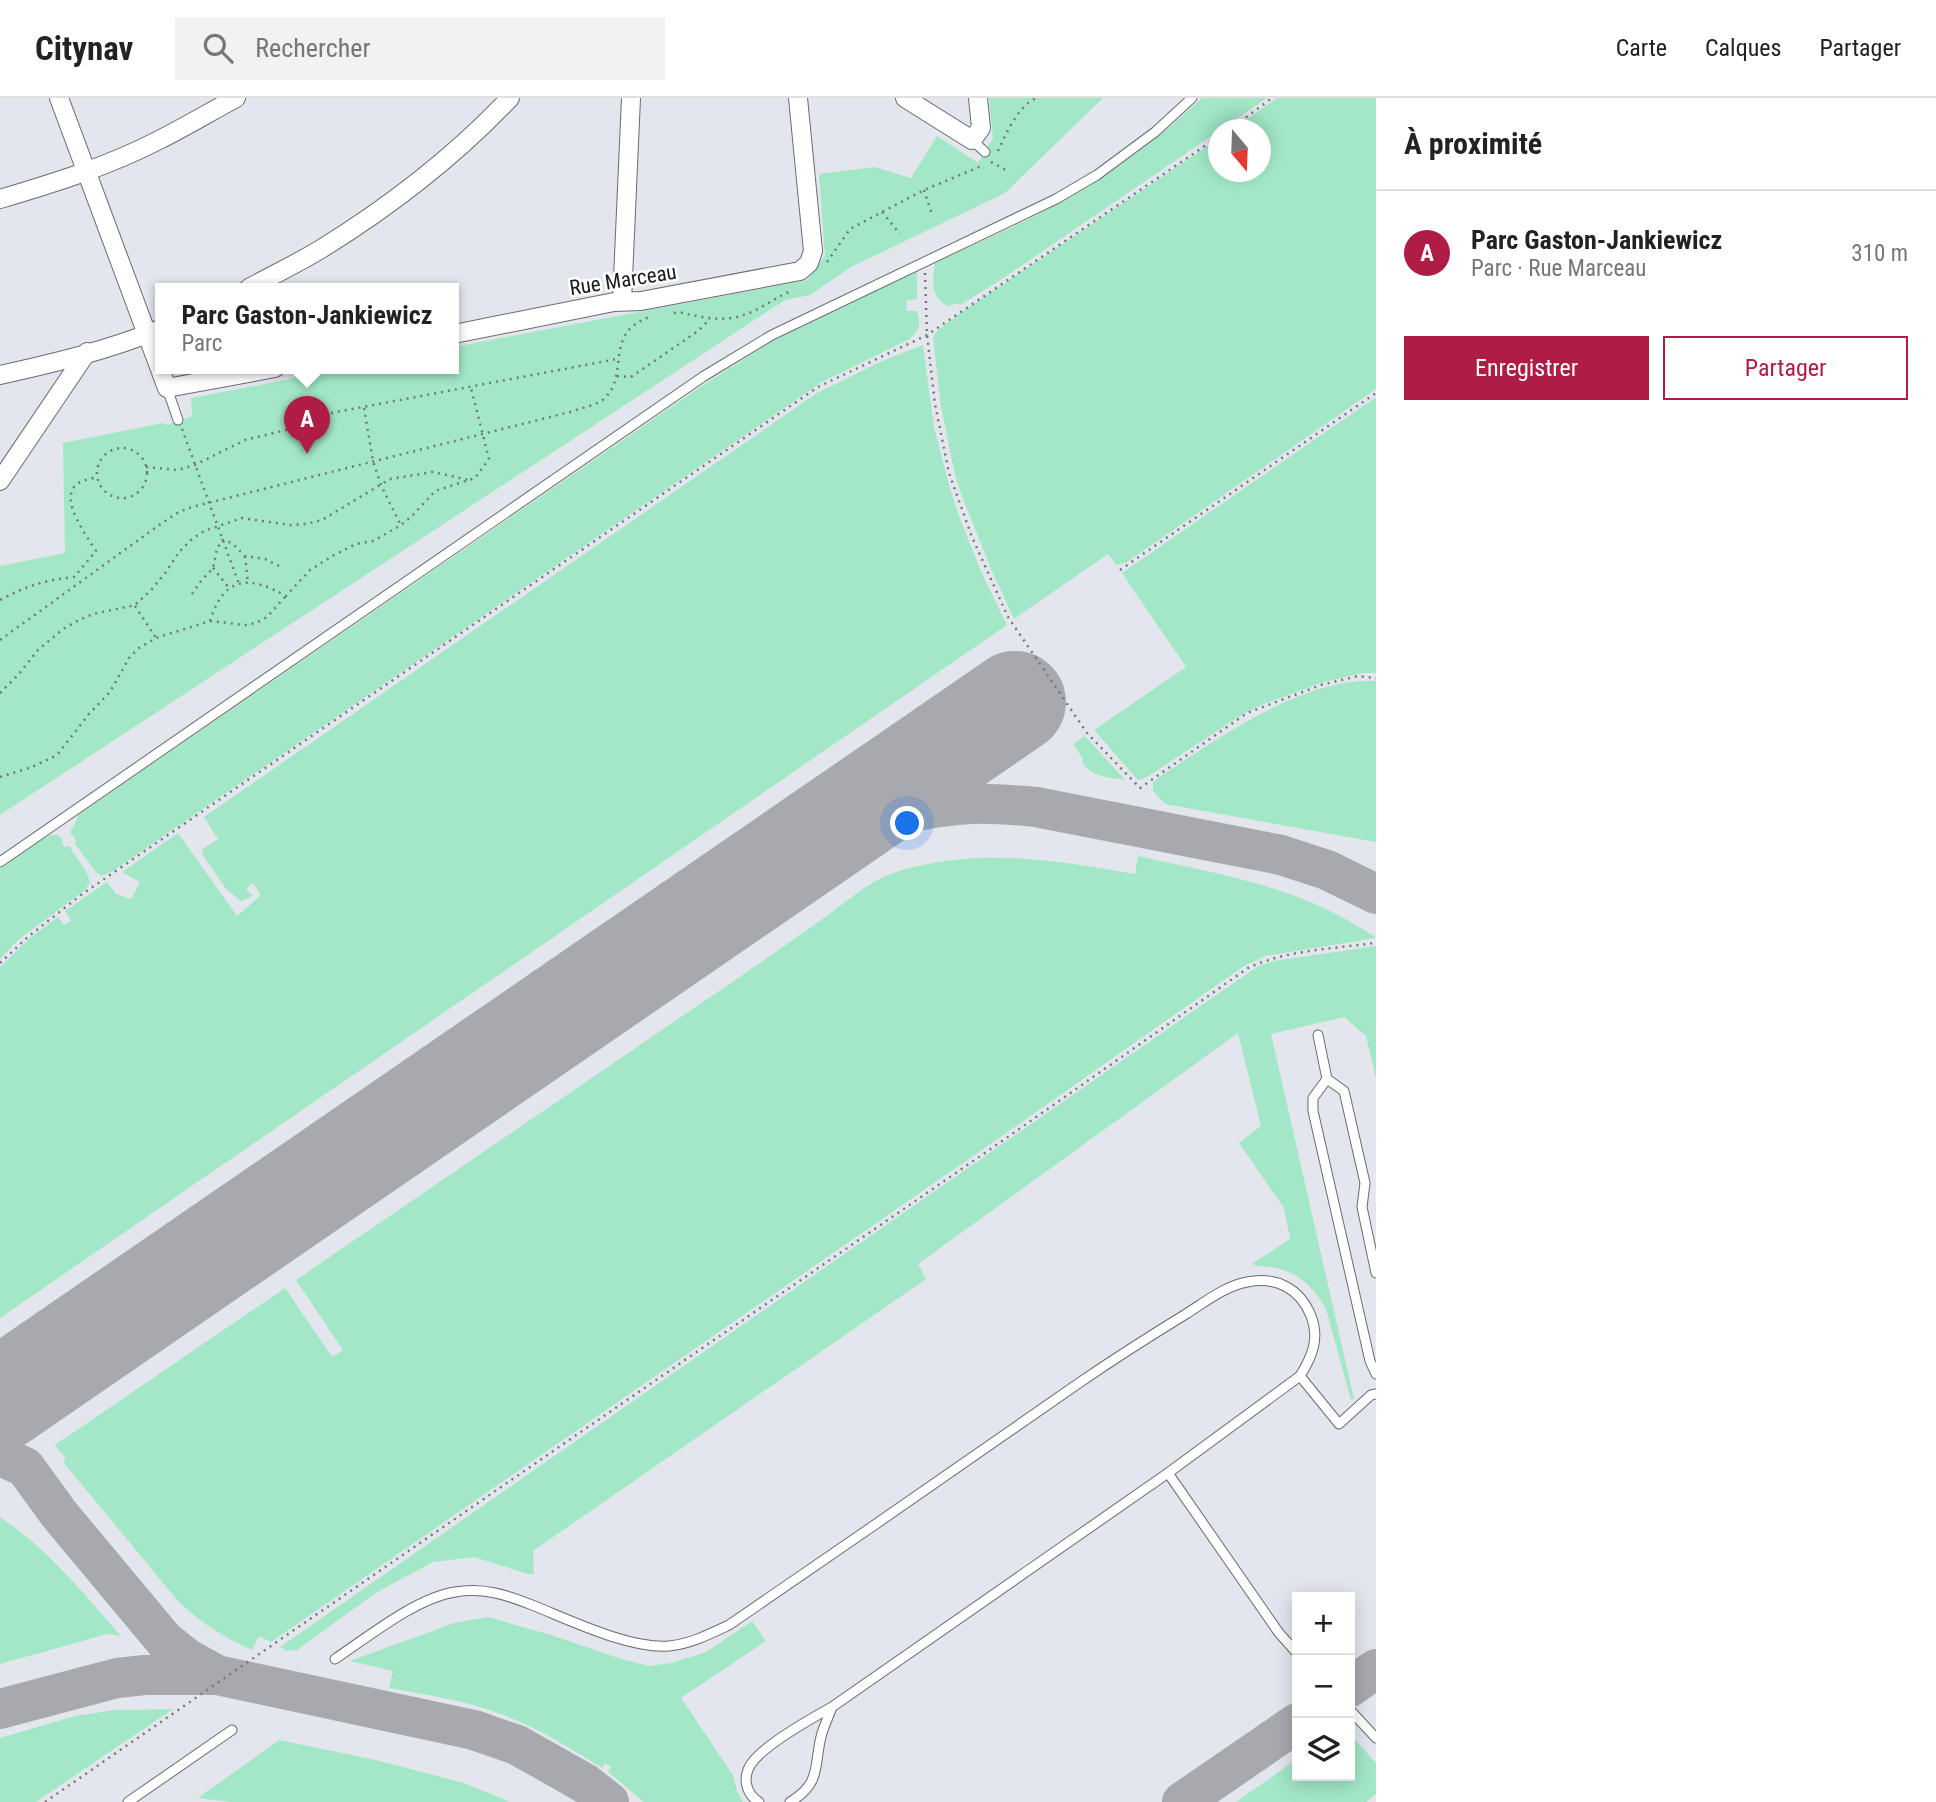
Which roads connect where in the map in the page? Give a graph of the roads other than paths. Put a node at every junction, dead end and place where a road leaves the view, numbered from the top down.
1 (59, 98) edge
2 (236, 98) edge
3 (510, 98) edge
4 (631, 98) edge
5 (798, 98) edge
6 (905, 98) edge
7 (978, 98) edge
8 (1192, 98) edge
9 (87, 172) junction
10 (0, 199) edge
11 (258, 283) edge
12 (622, 301) junction
13 (153, 331) edge
14 (459, 333) edge
15 (87, 352) junction
16 (164, 374) edge
17 (243, 374) edge
18 (0, 375) edge
19 (167, 388) junction
20 (178, 420) road end
21 (0, 481) edge
22 (0, 862) edge
23 (1318, 1035) dead end
24 (1327, 1079) junction
25 (1376, 1273) edge
26 (1376, 1374) edge
27 (1300, 1376) junction
28 (1376, 1394) edge
29 (1168, 1473) junction
30 (1292, 1647) edge
31 (335, 1659) dead end
32 (832, 1707) junction
33 (1355, 1715) edge
34 (232, 1730) dead end
35 (1376, 1738) edge
36 (128, 1802) edge
37 (759, 1802) edge
38 (790, 1802) edge

1 - 9 street
2 - 9 street
3 - 11 street
4 - 12 street
5 - 12 street, Rue Marceau
6 - 7 street
8 - 22 lane
9 - 10 street
9 - 13 street
12 - 14 street, Rue Marceau
13 - 15 street
15 - 18 street
15 - 21 street
16 - 19 street
17 - 19 street
19 - 20 lane
23 - 24 lane
24 - 25 lane
24 - 26 lane
27 - 28 lane
27 - 29 lane
27 - 31 lane
29 - 30 lane
29 - 32 lane
32 - 37 lane
32 - 38 lane
33 - 35 lane
34 - 36 lane

